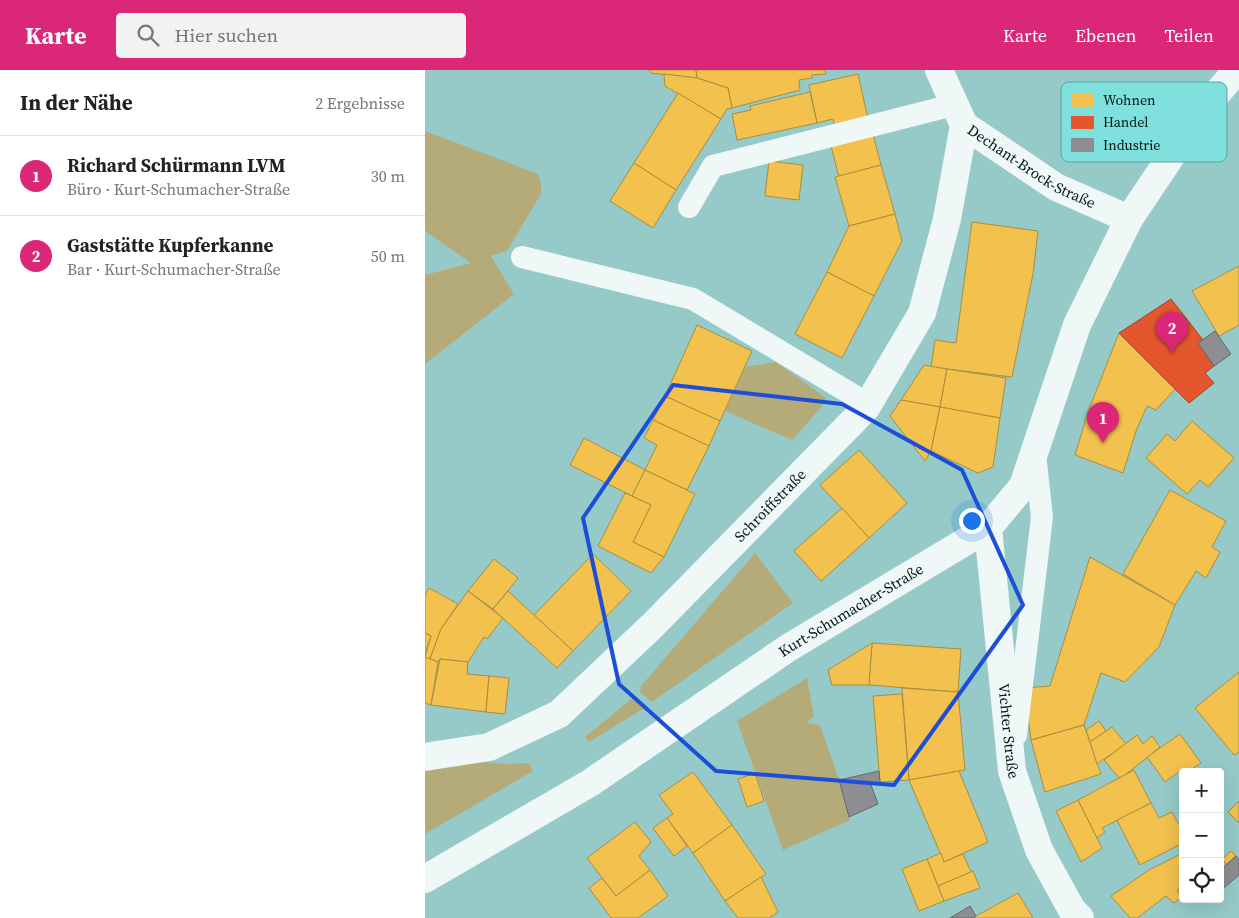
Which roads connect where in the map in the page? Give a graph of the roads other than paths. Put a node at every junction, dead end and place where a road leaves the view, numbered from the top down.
1 (939, 70) edge
2 (1237, 70) edge
3 (1227, 82) edge
4 (958, 115) junction
5 (1168, 162) edge
6 (689, 208) dead end
7 (1129, 219) junction
8 (522, 257) dead end
9 (868, 404) junction
10 (1035, 451) junction
11 (988, 528) junction
12 (425, 757) edge
13 (1012, 771) junction
14 (425, 879) edge
15 (1080, 918) edge

1 - 4 street
2 - 3 street, Kurt-Schumacher-Straße
4 - 6 lane
4 - 7 street, Dechant-Brock-Straße
4 - 9 street, Schroiffstraße
5 - 7 street, Kurt-Schumacher-Straße
7 - 10 street, Kurt-Schumacher-Straße
8 - 9 lane
9 - 12 street, Schroiffstraße
10 - 11 street, Kurt-Schumacher-Straße
10 - 13 lane
11 - 13 street, Vichter Straße
11 - 14 street, Kurt-Schumacher-Straße
13 - 15 street, Vichter Straße

